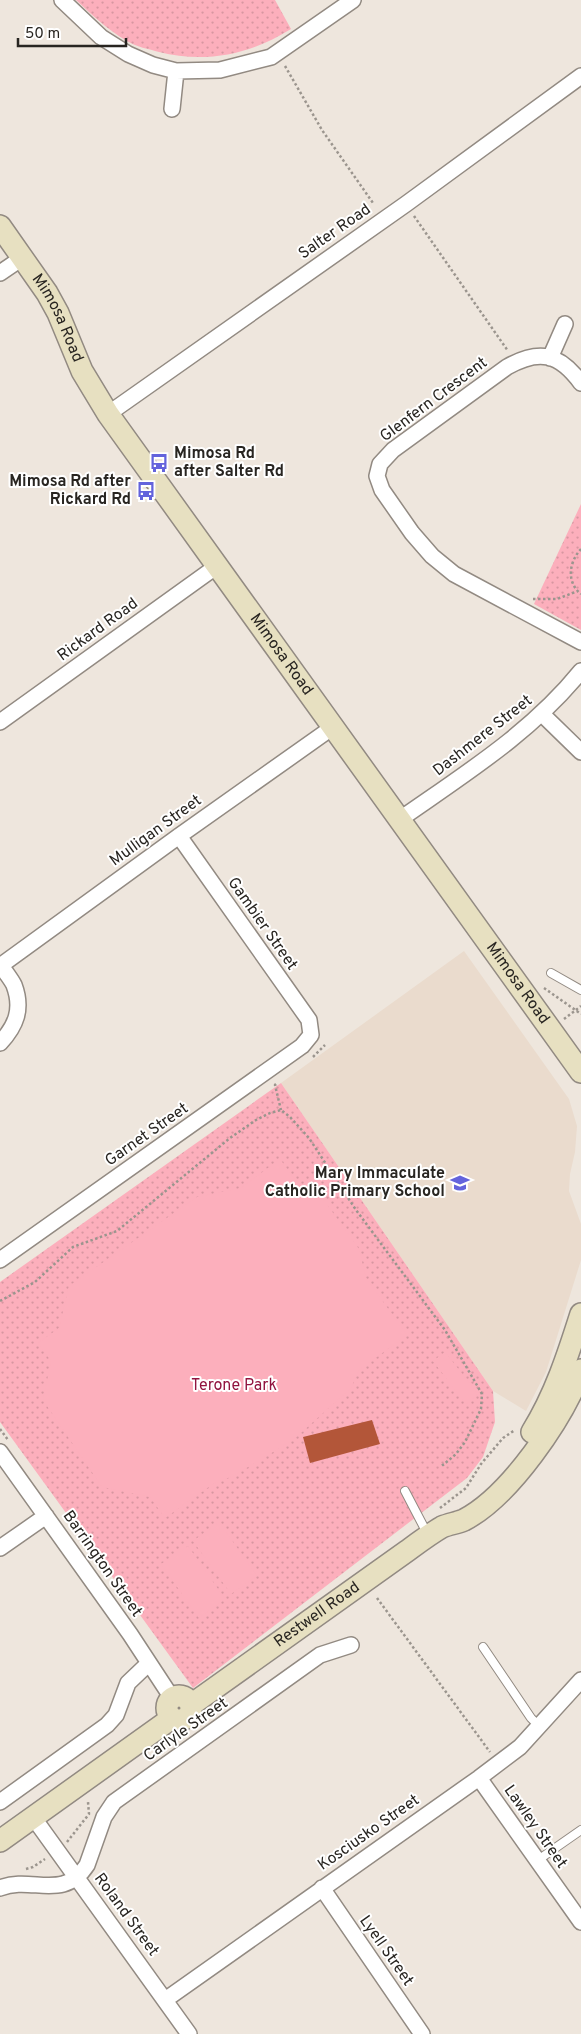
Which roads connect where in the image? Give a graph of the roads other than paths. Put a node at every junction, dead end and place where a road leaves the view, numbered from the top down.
1 (62, 0) edge
2 (353, 0) edge
3 (176, 71) junction
4 (581, 76) edge
5 (172, 109) dead end
6 (0, 226) edge
7 (22, 258) junction
8 (0, 273) edge
9 (565, 324) dead end
10 (550, 358) junction
11 (581, 383) edge
12 (108, 414) junction
13 (217, 566) junction
14 (581, 642) edge
15 (581, 671) edge
16 (542, 714) junction
17 (0, 722) edge
18 (333, 727) junction
19 (581, 752) edge
20 (399, 820) junction
21 (178, 836) junction
22 (0, 966) edge
23 (551, 973) dead end
24 (581, 990) edge
25 (311, 1035) joint
26 (0, 1043) edge
27 (574, 1059) edge
28 (581, 1072) edge
29 (0, 1260) edge
30 (581, 1314) edge
31 (581, 1370) edge
32 (0, 1452) edge
33 (405, 1491) dead end
34 (46, 1516) junction
35 (431, 1528) junction
36 (0, 1548) edge
37 (352, 1645) dead end
38 (483, 1647) dead end
39 (149, 1663) junction
40 (581, 1680) edge
41 (178, 1707) junction
42 (540, 1727) junction
43 (479, 1778) junction
44 (0, 1802) edge
45 (34, 1817) junction
46 (581, 1830) edge
47 (0, 1841) edge
48 (538, 1860) junction
49 (77, 1877) junction
50 (0, 1888) edge
51 (322, 1888) junction
52 (581, 1922) edge
53 (166, 2000) junction
54 (189, 2034) edge
55 (422, 2034) edge

1 - 3 street
2 - 3 street
3 - 5 street
4 - 12 street, Salter Road
6 - 7 main road, Mimosa Road
7 - 8 street
7 - 12 main road, Mimosa Road
9 - 10 street
10 - 11 street
10 - 14 street, Glenfern Crescent
12 - 13 main road, Mimosa Road
13 - 17 street, Rickard Road
13 - 18 main road, Mimosa Road
15 - 16 street, Dashmere Street
16 - 19 street
16 - 20 street, Dashmere Street
18 - 20 main road, Mimosa Road
18 - 21 street, Mulligan Street
20 - 27 main road, Mimosa Road
21 - 22 street, Mulligan Street
21 - 25 street, Gambier Street
22 - 26 street
23 - 24 lane, Mimosa Road
25 - 29 street, Garnet Street
27 - 28 main road, Mimosa Road
30 - 35 main road, Restwell Road
31 - 35 main road, Restwell Road
32 - 34 street, Barrington Street
33 - 35 lane
34 - 36 street
34 - 39 street, Barrington Street
35 - 41 main road, Restwell Road
37 - 49 street, Carlyle Street
38 - 42 lane
39 - 41 street, Barrington Street
39 - 44 street
40 - 42 street, Kosciusko Street
41 - 45 main road, Restwell Road
42 - 43 street, Kosciusko Street
43 - 48 street, Lawley Street
43 - 51 street, Kosciusko Street
45 - 47 main road, Restwell Road
45 - 49 street, Roland Street
46 - 48 lane
48 - 52 street, Lawley Street
49 - 50 street
49 - 53 street, Roland Street
51 - 53 street, Kosciusko Street
51 - 55 street, Lyell Street
53 - 54 street, Roland Street

